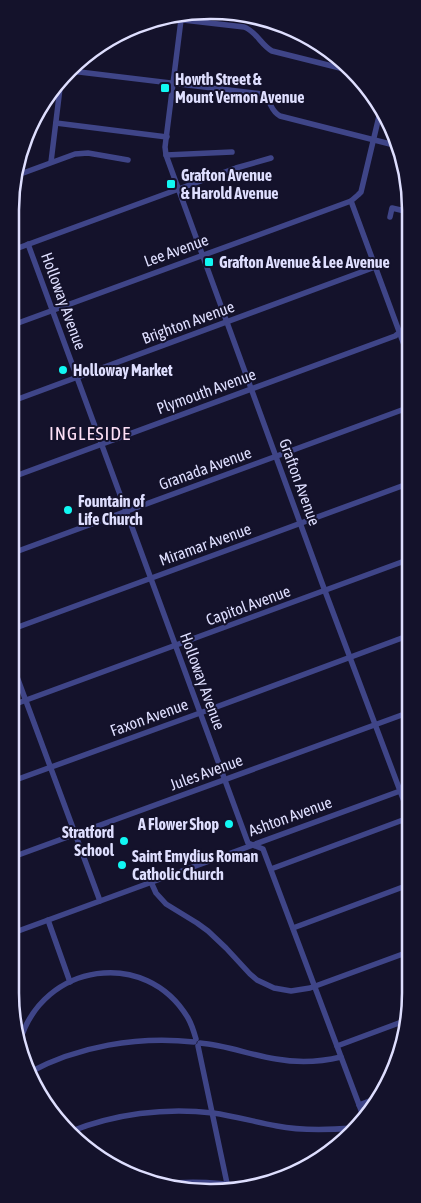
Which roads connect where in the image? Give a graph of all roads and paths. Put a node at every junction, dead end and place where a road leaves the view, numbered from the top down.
1 (181, 20) edge
2 (183, 20) edge
3 (339, 68) edge
4 (78, 72) edge
5 (173, 83) junction
6 (60, 91) edge
7 (378, 118) edge
8 (56, 123) junction
9 (167, 137) junction
10 (373, 140) junction
11 (390, 144) edge
12 (232, 152) dead end
13 (166, 155) junction
14 (271, 158) dead end
15 (128, 160) dead end
16 (51, 162) junction
17 (22, 173) edge
18 (178, 189) junction
19 (351, 201) junction
20 (402, 210) edge
21 (390, 217) dead end
22 (28, 244) junction
23 (19, 248) edge
24 (203, 255) junction
25 (375, 267) junction
26 (52, 310) junction
27 (227, 322) junction
28 (19, 323) edge
29 (402, 332) edge
30 (399, 333) junction
31 (402, 341) edge
32 (77, 377) junction
33 (252, 389) junction
34 (19, 399) edge
35 (402, 410) edge
36 (102, 444) junction
37 (276, 456) junction
38 (19, 475) edge
39 (402, 486) edge
40 (127, 511) junction
41 (301, 524) junction
42 (19, 551) edge
43 (402, 562) edge
44 (151, 579) junction
45 (325, 591) junction
46 (19, 627) edge
47 (402, 638) edge
48 (175, 646) junction
49 (350, 658) junction
50 (19, 682) edge
51 (26, 700) junction
52 (19, 703) edge
53 (200, 713) junction
54 (402, 715) edge
55 (375, 725) junction
56 (50, 767) junction
57 (19, 779) edge
58 (225, 780) junction
59 (400, 790) junction
60 (402, 796) edge
61 (402, 821) edge
62 (75, 834) junction
63 (252, 845) junction
64 (19, 855) edge
65 (271, 868) junction
66 (151, 882) junction
67 (402, 887) edge
68 (100, 900) junction
69 (48, 920) junction
70 (293, 928) junction
71 (19, 931) edge
72 (402, 954) edge
73 (70, 982) junction
74 (315, 987) junction
75 (400, 1023) edge
76 (22, 1032) edge
77 (197, 1042) junction
78 (337, 1046) junction
79 (341, 1058) junction
80 (35, 1070) edge
81 (368, 1101) edge
82 (359, 1105) junction
83 (361, 1111) edge
84 (212, 1113) junction
85 (346, 1128) edge
86 (77, 1130) edge
87 (183, 1183) edge
88 (210, 1184) edge
89 (227, 1184) edge

1 - 5 street
2 - 3 street
4 - 5 street
5 - 9 street
5 - 10 street
6 - 8 street
7 - 10 street
8 - 9 street
8 - 16 street
9 - 13 street
10 - 11 street
10 - 19 street
12 - 13 street
13 - 18 street, Grafton Avenue
14 - 18 street
15 - 16 street
16 - 17 street
18 - 22 street
18 - 24 street, Grafton Avenue
19 - 24 street, Lee Avenue
19 - 25 street
20 - 21 street
22 - 23 street
22 - 26 street, Holloway Avenue
24 - 26 street, Lee Avenue
24 - 27 street, Grafton Avenue
25 - 27 street, Brighton Avenue
25 - 30 street
26 - 28 street, Lee Avenue
26 - 32 street, Holloway Avenue
27 - 32 street, Brighton Avenue
27 - 33 street, Grafton Avenue
29 - 30 street, Plymouth Avenue
30 - 31 street
30 - 33 street, Plymouth Avenue
32 - 34 street, Brighton Avenue
32 - 36 street, Holloway Avenue
33 - 36 street, Plymouth Avenue
33 - 37 street, Grafton Avenue
35 - 37 street, Granada Avenue
36 - 38 street, Plymouth Avenue
36 - 40 street, Holloway Avenue
37 - 40 street, Granada Avenue
37 - 41 street, Grafton Avenue
39 - 41 street, Miramar Avenue
40 - 42 street, Granada Avenue
40 - 44 street, Holloway Avenue
41 - 44 street, Miramar Avenue
41 - 45 street, Grafton Avenue
43 - 45 street, Capitol Avenue
44 - 46 street, Miramar Avenue
44 - 48 street, Holloway Avenue
45 - 48 street, Capitol Avenue
45 - 49 street, Grafton Avenue
47 - 49 street, Faxon Avenue
48 - 51 street, Capitol Avenue
48 - 53 street, Holloway Avenue
49 - 53 street, Faxon Avenue
49 - 55 street, Grafton Avenue
50 - 51 street
51 - 52 street, Capitol Avenue
51 - 56 street
53 - 56 street, Faxon Avenue
53 - 58 street, Holloway Avenue
54 - 55 street, Jules Avenue
55 - 58 street, Jules Avenue
55 - 59 street, Grafton Avenue
56 - 57 street, Faxon Avenue
56 - 62 street
58 - 62 street, Jules Avenue
58 - 63 street, Holloway Avenue
59 - 60 street, Grafton Avenue
59 - 63 street, Ashton Avenue
61 - 65 street
62 - 64 street, Jules Avenue
62 - 68 street
63 - 65 street, Holloway Avenue
63 - 66 street, Ashton Avenue
65 - 70 street, Holloway Avenue
66 - 68 street, Ashton Avenue
66 - 74 street
67 - 70 street
68 - 69 street, Ashton Avenue
69 - 71 street, Ashton Avenue
69 - 73 street
70 - 74 street, Holloway Avenue
72 - 74 street
73 - 76 street
73 - 77 street
74 - 78 street, Holloway Avenue
75 - 78 street
77 - 79 street
77 - 80 street
77 - 84 street
78 - 79 street, Holloway Avenue
79 - 82 street, Holloway Avenue
81 - 82 street
82 - 83 street, Holloway Avenue
84 - 85 street
84 - 86 street
84 - 89 street
87 - 88 street

